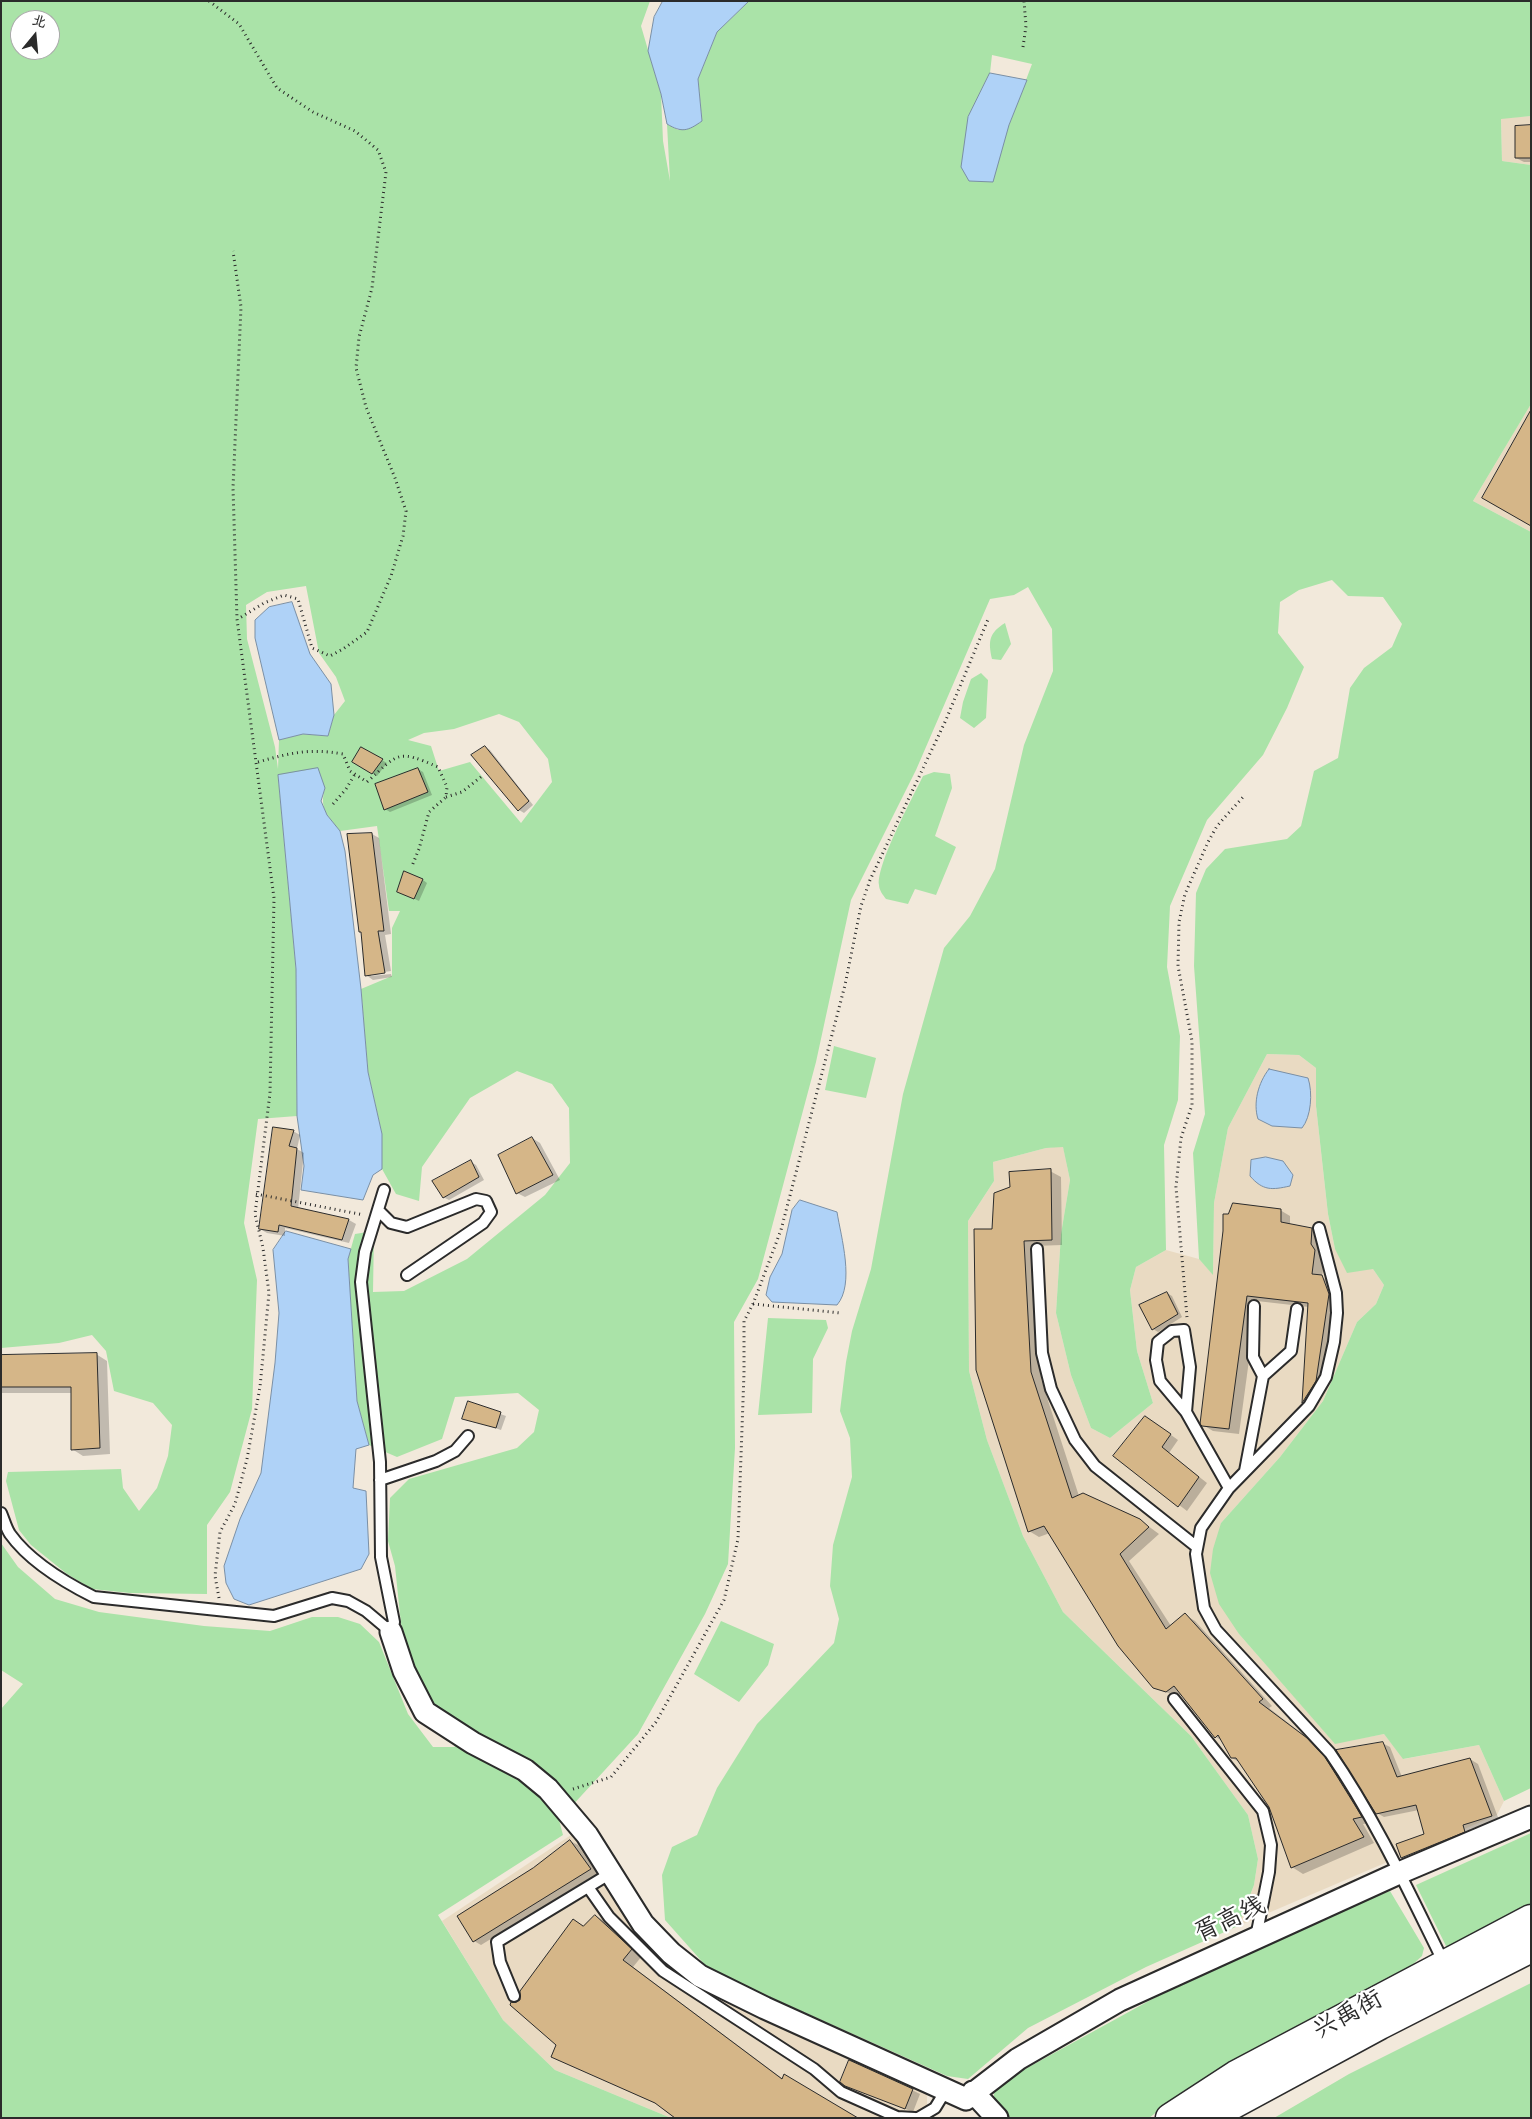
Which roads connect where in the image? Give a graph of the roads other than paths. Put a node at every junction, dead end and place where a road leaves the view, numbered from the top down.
1 (384, 1190) dead end
2 (374, 1213) junction
3 (1318, 1228) dead end
4 (1037, 1249) dead end
5 (407, 1275) dead end
6 (1254, 1306) dead end
7 (1297, 1309) dead end
8 (1263, 1376) junction
9 (1186, 1412) junction
10 (468, 1436) dead end
11 (1245, 1472) junction
12 (380, 1480) junction
13 (1229, 1488) junction
14 (1, 1513) edge
15 (1197, 1547) junction
16 (391, 1632) junction
17 (1174, 1699) dead end
18 (1531, 1817) edge
19 (611, 1873) junction
20 (1399, 1873) junction
21 (588, 1887) junction
22 (1531, 1919) edge
23 (1256, 1938) junction
24 (1531, 1948) edge
25 (1444, 1963) junction
26 (514, 1996) dead end
27 (946, 2090) junction
28 (969, 2096) junction
29 (882, 2115) edge
30 (916, 2118) edge
31 (998, 2118) edge
32 (1170, 2118) edge
33 (1208, 2118) edge

1 - 2 lane
2 - 5 lane
2 - 12 lane
3 - 11 lane
4 - 15 lane
6 - 8 lane
7 - 8 lane
8 - 11 lane
9 - 9 lane
9 - 13 lane
10 - 12 lane
11 - 13 lane
12 - 16 lane
13 - 15 lane
14 - 16 lane
15 - 20 lane
16 - 19 street
17 - 23 lane
18 - 20 street, 胥高线
19 - 21 lane
19 - 27 street
20 - 23 street, 胥高线
20 - 25 lane
21 - 26 lane
21 - 29 lane
22 - 25 main road, 兴禹街
23 - 28 street, 胥高线
24 - 33 main road, 兴禹街
25 - 32 main road, 兴禹街
27 - 28 street
27 - 30 lane
28 - 31 street
29 - 30 lane

